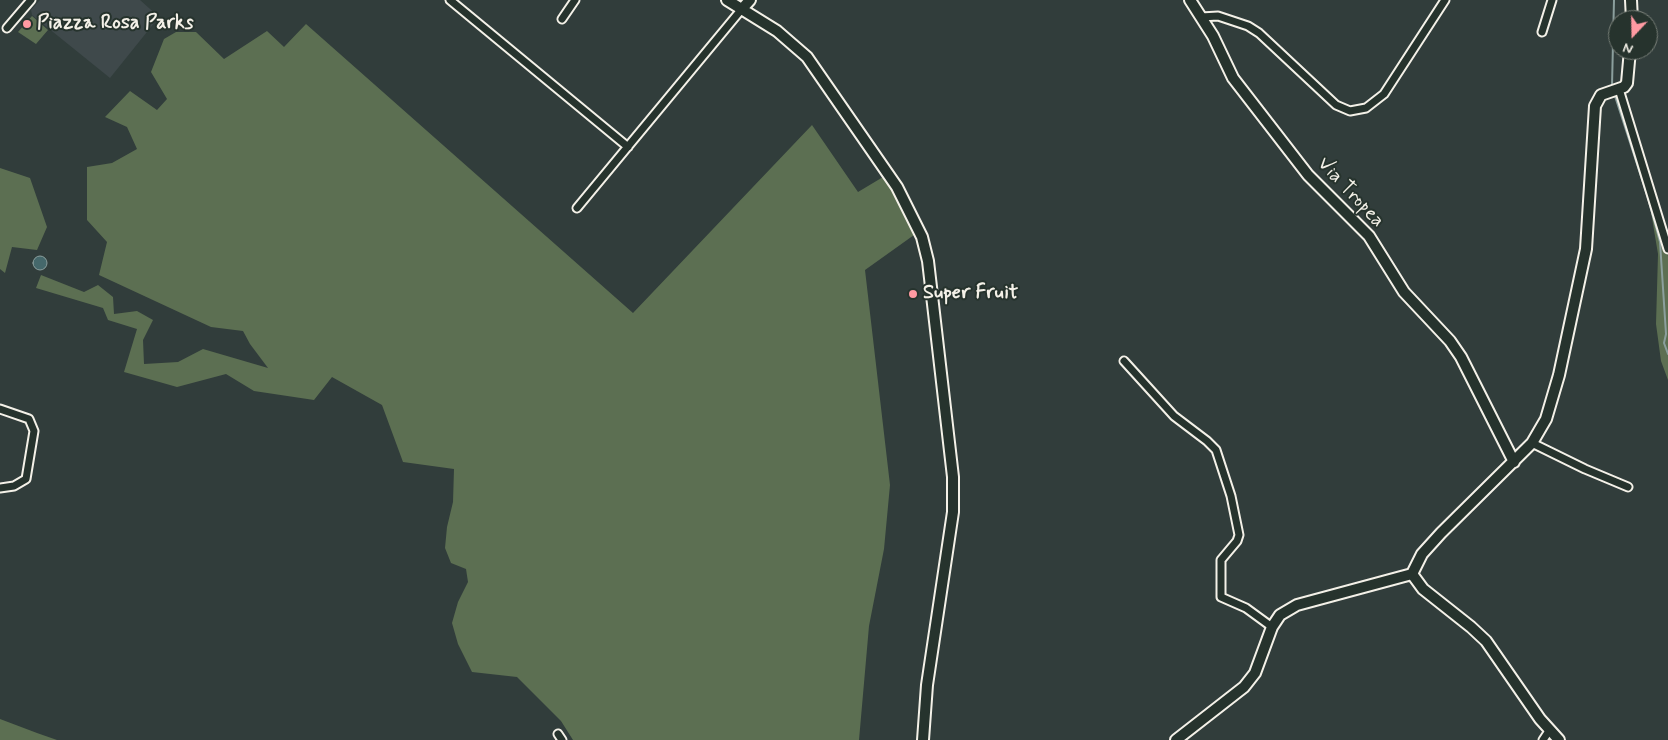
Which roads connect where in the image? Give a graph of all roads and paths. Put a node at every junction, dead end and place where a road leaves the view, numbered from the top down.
1 (31, 0) edge
2 (450, 0) edge
3 (575, 0) edge
4 (728, 0) edge
5 (750, 0) edge
6 (1190, 0) edge
7 (1445, 0) edge
8 (1552, 0) edge
9 (741, 10) junction
10 (1201, 17) junction
11 (562, 18) dead end
12 (7, 28) dead end
13 (1542, 32) dead end
14 (1629, 60) edge
15 (1614, 90) junction
16 (628, 147) junction
17 (577, 208) dead end
18 (1668, 249) edge
19 (1124, 361) dead end
20 (0, 409) edge
21 (1532, 443) junction
22 (1514, 462) junction
23 (1628, 486) dead end
24 (0, 488) edge
25 (1412, 574) junction
26 (1272, 627) junction
27 (1549, 731) junction
28 (923, 740) edge
29 (1176, 740) edge
30 (1543, 740) edge
31 (1560, 740) edge

1 - 12 street
2 - 16 street
3 - 11 street
4 - 9 street
5 - 9 street
6 - 10 street, Via Tropea
7 - 10 street
8 - 13 street
9 - 16 street
9 - 28 street
10 - 22 street, Via Tropea
14 - 15 street
15 - 18 street
15 - 21 street
16 - 17 street
19 - 26 street
20 - 24 street
21 - 22 street
21 - 23 street
22 - 25 street
25 - 26 street
25 - 27 street
26 - 29 street
27 - 30 street
27 - 31 street

